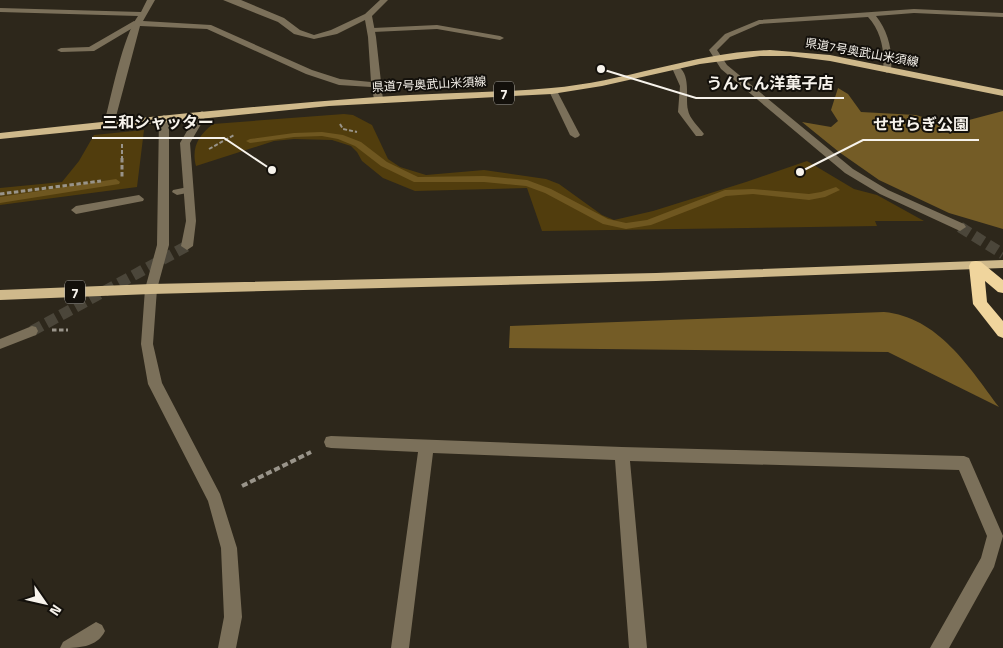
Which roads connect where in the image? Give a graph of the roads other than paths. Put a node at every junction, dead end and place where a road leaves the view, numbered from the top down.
1 (151, 0) edge
2 (227, 0) edge
3 (384, 0) edge
4 (0, 10) edge
5 (144, 14) junction
6 (871, 14) junction
7 (1003, 15) edge
8 (368, 16) junction
9 (137, 23) junction
10 (373, 30) junction
11 (500, 38) dead end
12 (61, 50) dead end
13 (717, 58) junction
14 (676, 68) junction
15 (887, 70) junction
16 (374, 84) junction
17 (553, 91) junction
18 (1003, 93) edge
19 (378, 100) junction
20 (202, 114) junction
21 (164, 118) junction
22 (109, 124) junction
23 (699, 134) dead end
24 (0, 136) edge
25 (575, 136) dead end
26 (139, 199) dead end
27 (76, 210) dead end
28 (960, 227) tunnel mouth
29 (187, 246) dead end
30 (1003, 264) edge
31 (976, 266) junction
32 (1003, 288) edge
33 (150, 289) junction
34 (0, 295) edge
35 (32, 331) tunnel mouth
36 (1003, 332) edge
37 (0, 344) edge
38 (331, 442) road end
39 (426, 447) junction
40 (622, 454) junction
41 (96, 631) dead end
42 (69, 648) edge
43 (227, 648) edge
44 (400, 648) edge
45 (638, 648) edge
46 (938, 648) edge

1 - 5 street
2 - 8 street
3 - 8 street
4 - 5 street
5 - 9 street
6 - 7 street
6 - 13 street
6 - 15 street
8 - 10 street
9 - 12 street
9 - 16 street
9 - 22 street
10 - 11 street
10 - 16 street
13 - 14 main road, 県道7号奥武山米須線 / 7
13 - 15 main road, 県道7号奥武山米須線 / 7
13 - 28 street
14 - 17 main road, 県道7号奥武山米須線 / 7
14 - 23 street
15 - 18 main road, 県道7号奥武山米須線 / 7
16 - 19 street
17 - 19 main road, 県道7号奥武山米須線 / 7
17 - 25 street
19 - 20 main road, 県道7号奥武山米須線 / 7
20 - 21 main road, 県道7号奥武山米須線 / 7
20 - 29 street
21 - 22 main road, 県道7号奥武山米須線 / 7
21 - 33 street
22 - 24 main road, 県道7号奥武山米須線 / 7
26 - 27 street
30 - 31 main road, 7
31 - 32 highway
31 - 33 main road, 7
31 - 36 highway
33 - 34 main road, 7
33 - 43 street
35 - 37 street
38 - 39 street
39 - 40 street
39 - 44 street
40 - 45 street
40 - 46 street
41 - 42 street

